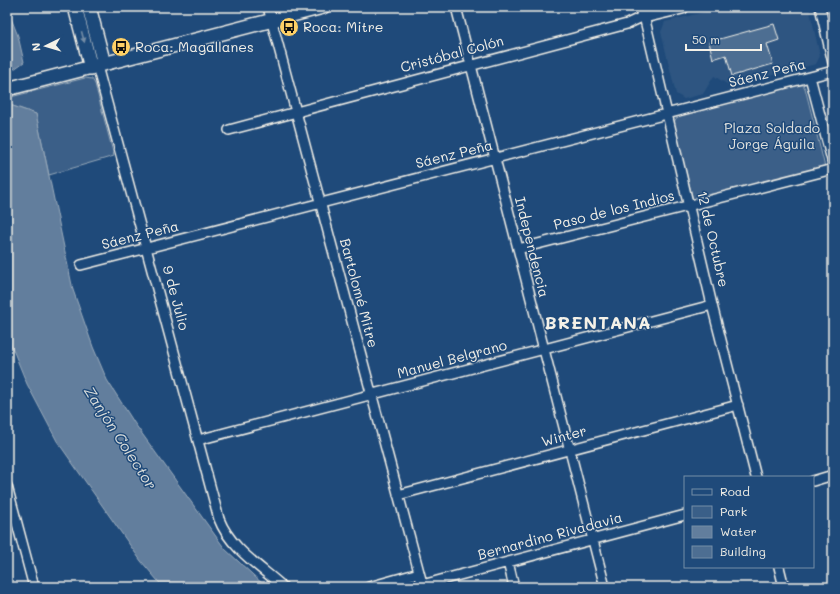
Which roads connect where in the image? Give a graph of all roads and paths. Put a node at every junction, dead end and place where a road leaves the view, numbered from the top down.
1 (75, 7) edge
2 (89, 7) edge
3 (268, 7) edge
4 (323, 7) edge
5 (456, 7) edge
6 (820, 7) edge
7 (676, 8) edge
8 (643, 11) edge
9 (271, 21) junction
10 (833, 63) edge
11 (97, 66) junction
12 (471, 66) junction
13 (833, 71) edge
14 (810, 77) junction
15 (7, 89) edge
16 (296, 112) junction
17 (667, 114) junction
18 (229, 130) dead end
19 (495, 158) junction
20 (833, 164) edge
21 (833, 169) edge
22 (320, 203) junction
23 (689, 206) junction
24 (146, 248) junction
25 (518, 249) junction
26 (81, 265) dead end
27 (712, 306) junction
28 (544, 349) junction
29 (371, 395) junction
30 (738, 405) junction
31 (198, 440) junction
32 (569, 450) junction
33 (833, 475) edge
34 (756, 476) edge
35 (814, 481) edge
36 (7, 489) edge
37 (398, 495) junction
38 (684, 515) edge
39 (592, 540) junction
40 (508, 562) junction
41 (779, 568) edge
42 (419, 573) junction
43 (422, 586) edge
44 (34, 587) edge
45 (284, 587) edge
46 (369, 587) edge
47 (514, 587) edge
48 (604, 587) edge
49 (784, 587) edge

1 -> 11 main road, 9 de Julio
2 - 11 main road, 9 de Julio
3 - 9 street, Bartolomé Mitre
4 - 9 main road
5 - 12 street, Independencia
6 - 10 street
7 - 8 main road, Cristóbal Colón
8 - 12 street, Cristóbal Colón
8 - 17 street, 12 de Octubre
9 - 11 main road
9 - 16 street, Bartolomé Mitre
11 - 15 main road
11 - 24 street, 9 de Julio
12 - 16 street, Cristóbal Colón
12 - 19 street, Independencia
13 - 14 street, Sáenz Peña
14 - 17 street, Sáenz Peña
14 - 20 street
16 - 18 street, Cristóbal Colón
16 - 22 street, Bartolomé Mitre
17 - 19 street, Sáenz Peña
17 - 23 street, 12 de Octubre
19 - 22 street, Sáenz Peña
19 - 25 street, Independencia
21 - 23 street, Paso de los Indios
22 - 24 street, Sáenz Peña
22 - 29 street, Bartolomé Mitre
23 - 25 street, Paso de los Indios
23 - 27 street, 12 de Octubre
24 - 26 street, Sáenz Peña
24 - 31 street, 9 de Julio
25 - 28 street, Independencia
27 - 28 street, Manuel Belgrano
27 - 30 street, 12 de Octubre
28 - 29 street, Manuel Belgrano
28 - 32 street, Independencia
29 - 31 street, Manuel Belgrano
29 - 37 street, Bartolomé Mitre
30 - 32 street, Winter
30 - 34 street, 12 de Octubre
31 - 45 street, 9 de Julio
32 - 37 street, Winter
32 - 39 street, Independencia
33 - 35 street
36 - 44 street
37 - 42 street, Bartolomé Mitre
38 - 39 street, Bernardino Rivadavia
39 - 40 street, Bernardino Rivadavia
39 - 48 street, Independencia
40 - 43 street, Bernardino Rivadavia
40 - 47 street
41 - 49 street
42 - 43 street, Bartolomé Mitre
42 - 46 street

